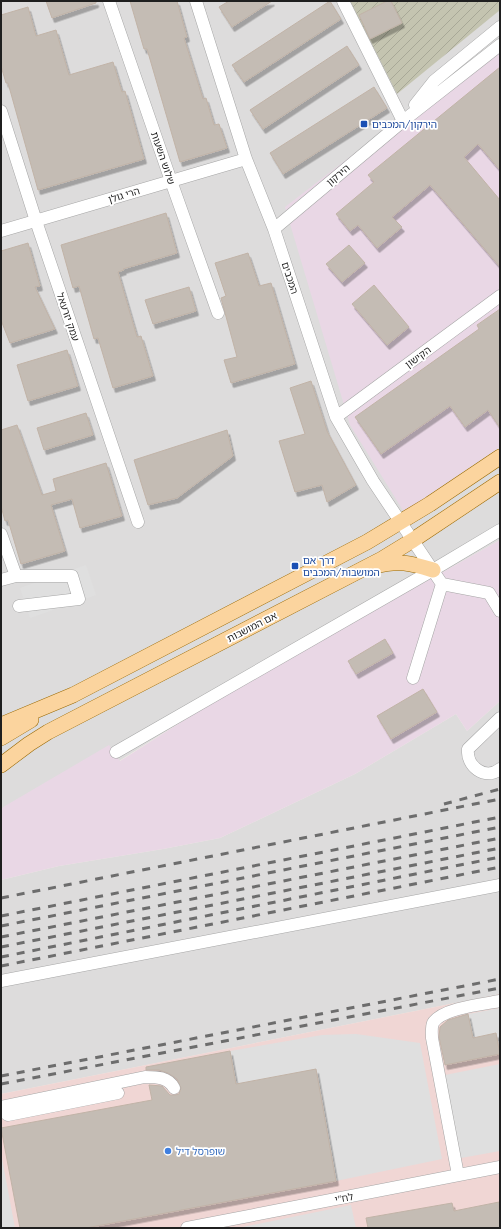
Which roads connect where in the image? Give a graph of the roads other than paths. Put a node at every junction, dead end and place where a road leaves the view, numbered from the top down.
1 (109, 1) edge
2 (196, 1) edge
3 (343, 1) edge
4 (500, 27) edge
5 (500, 45) edge
6 (1, 111) edge
7 (403, 120) junction
8 (246, 159) junction
9 (171, 181) junction
10 (36, 221) junction
11 (274, 229) junction
12 (1, 232) edge
13 (500, 296) edge
14 (218, 313) dead end
15 (336, 417) junction
16 (500, 457) edge
17 (500, 482) edge
18 (138, 522) dead end
19 (401, 522) junction
20 (500, 530) edge
21 (1, 534) edge
22 (413, 540) junction
23 (362, 570) junction
24 (433, 570) junction
25 (16, 576) junction
26 (1, 580) edge
27 (442, 584) junction
28 (19, 606) dead end
29 (500, 611) edge
30 (413, 678) dead end
31 (73, 695) junction
32 (500, 718) edge
33 (1, 724) edge
34 (1, 738) edge
35 (116, 752) dead end
36 (2, 764) edge
37 (500, 769) edge
38 (500, 885) edge
39 (1, 981) edge
40 (500, 1001) edge
41 (174, 1088) dead end
42 (118, 1094) dead end
43 (1, 1108) edge
44 (500, 1167) edge
45 (458, 1175) junction
46 (201, 1227) edge
47 (187, 1228) edge

1 - 9 street, שלוש השעות
2 - 8 street, המכבים
3 - 7 street
4 - 7 street, הירקון
5 - 7 street, הירקון
6 - 10 street, עמק יזרעאל
7 - 11 street, הירקון
8 - 9 street, הרי גולן
8 - 11 street, המכבים
9 - 10 street, הרי גולן
9 - 14 street, שלוש השעות
10 - 12 street, הרי גולן
10 - 18 street, עמק יזרעאל
11 - 15 street, המכבים
13 - 15 street, הקישון
15 - 19 street, המכבים
16 - 19 main road
17 - 22 main road, אם המושבות
19 - 22 street, המכבים
19 - 31 main road
20 - 24 street
21 - 25 street
22 - 23 main road, אם המושבות
22 - 24 street, המכבים
23 - 24 main road
23 - 36 main road, אם המושבות
24 - 27 street, המכבים
24 - 35 street
25 - 26 street
25 - 28 street
27 - 29 street
27 - 30 street
31 - 33 main road
31 - 34 main road
32 - 37 street
38 - 39 street
40 - 45 street
41 - 43 street
42 - 43 street
44 - 45 street, לח"י
45 - 46 street, לח"י
46 - 47 street, לח"י

